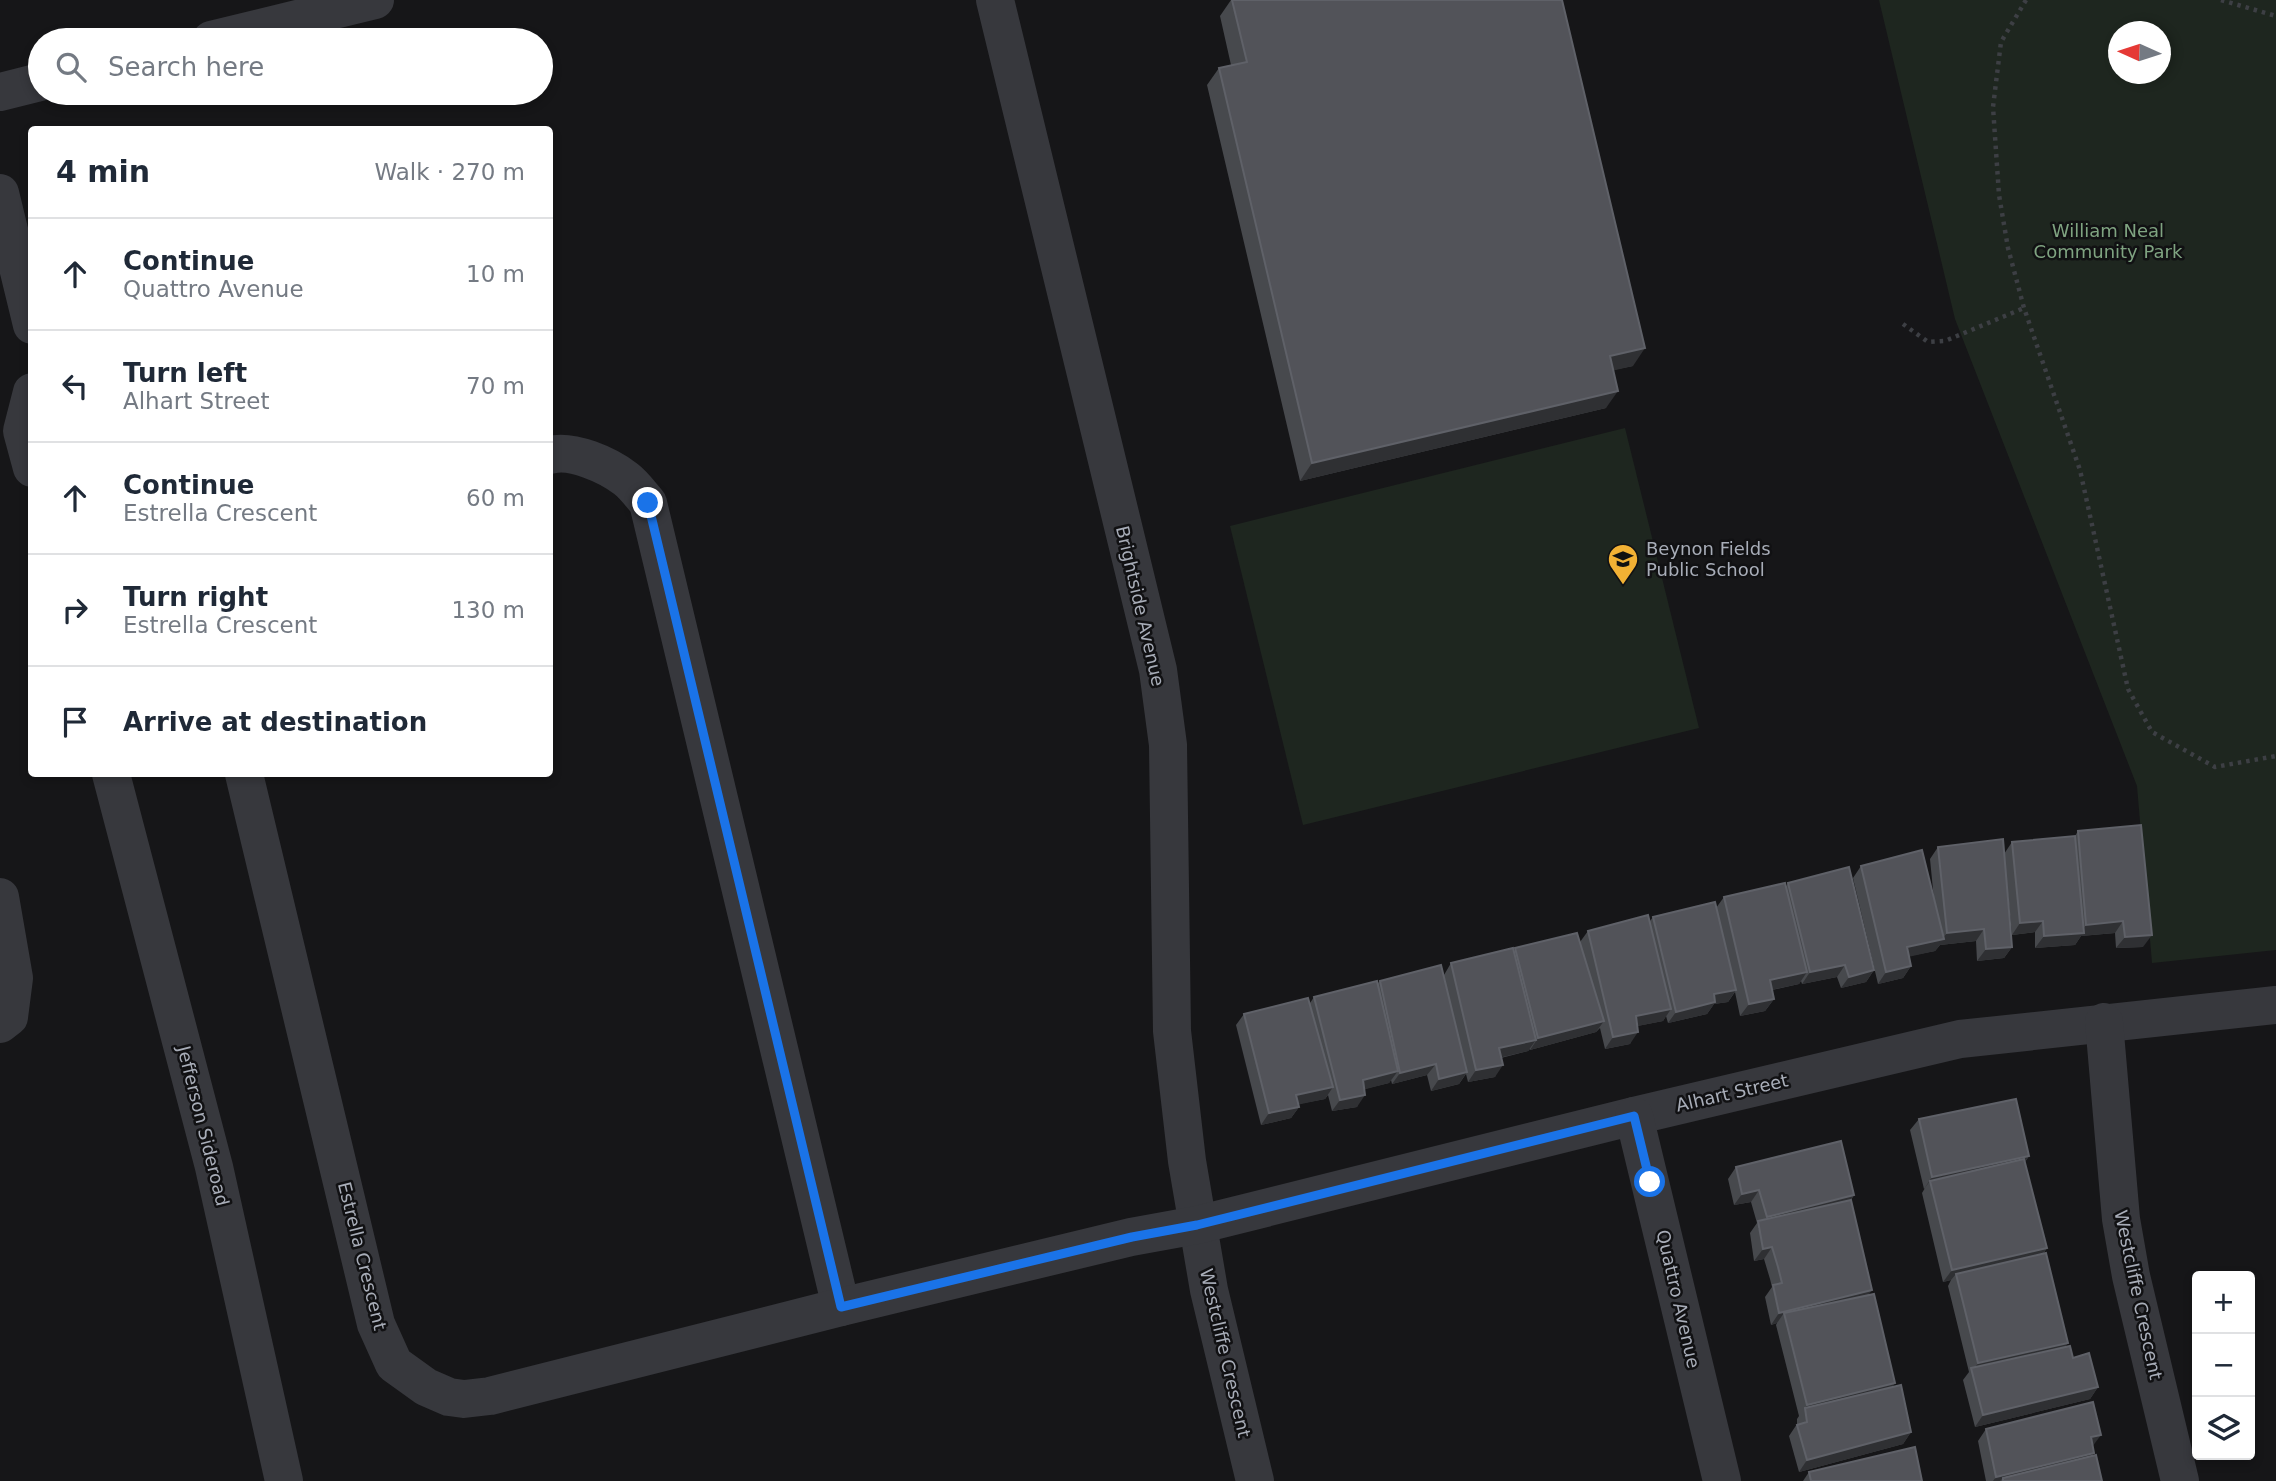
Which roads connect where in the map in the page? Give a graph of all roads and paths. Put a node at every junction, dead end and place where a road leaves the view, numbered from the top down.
1 (375, 0) edge
2 (995, 0) edge
3 (2026, 0) edge
4 (2221, 0) edge
5 (2276, 16) edge
6 (260, 28) edge
7 (28, 85) edge
8 (0, 92) edge
9 (0, 193) edge
10 (28, 308) edge
11 (2024, 308) junction
12 (1903, 324) dead end
13 (28, 398) edge
14 (11, 421) edge
15 (553, 454) edge
16 (28, 459) edge
17 (2276, 756) edge
18 (112, 777) edge
19 (245, 777) edge
20 (0, 898) edge
21 (2276, 1005) edge
22 (2104, 1022) junction
23 (0, 1024) edge
24 (1634, 1116) junction
25 (1197, 1225) junction
26 (841, 1307) junction
27 (284, 1481) edge
28 (1255, 1481) edge
29 (1722, 1481) edge
30 (2180, 1481) edge

1 - 6 street
2 - 25 street, Brightside Avenue
3 - 11 path
4 - 5 path
7 - 8 street
9 - 10 street
11 - 12 path
11 - 17 path
13 - 14 street
14 - 16 street
15 - 26 street
18 - 27 street, Jefferson Sideroad
19 - 26 street, Estrella Crescent
20 - 23 street
21 - 22 street, Alhart Street
22 - 24 street, Alhart Street
22 - 30 street, Westcliffe Crescent
24 - 25 street, Alhart Street
24 - 29 street, Quattro Avenue
25 - 26 street, Estrella Crescent
25 - 28 street, Westcliffe Crescent

